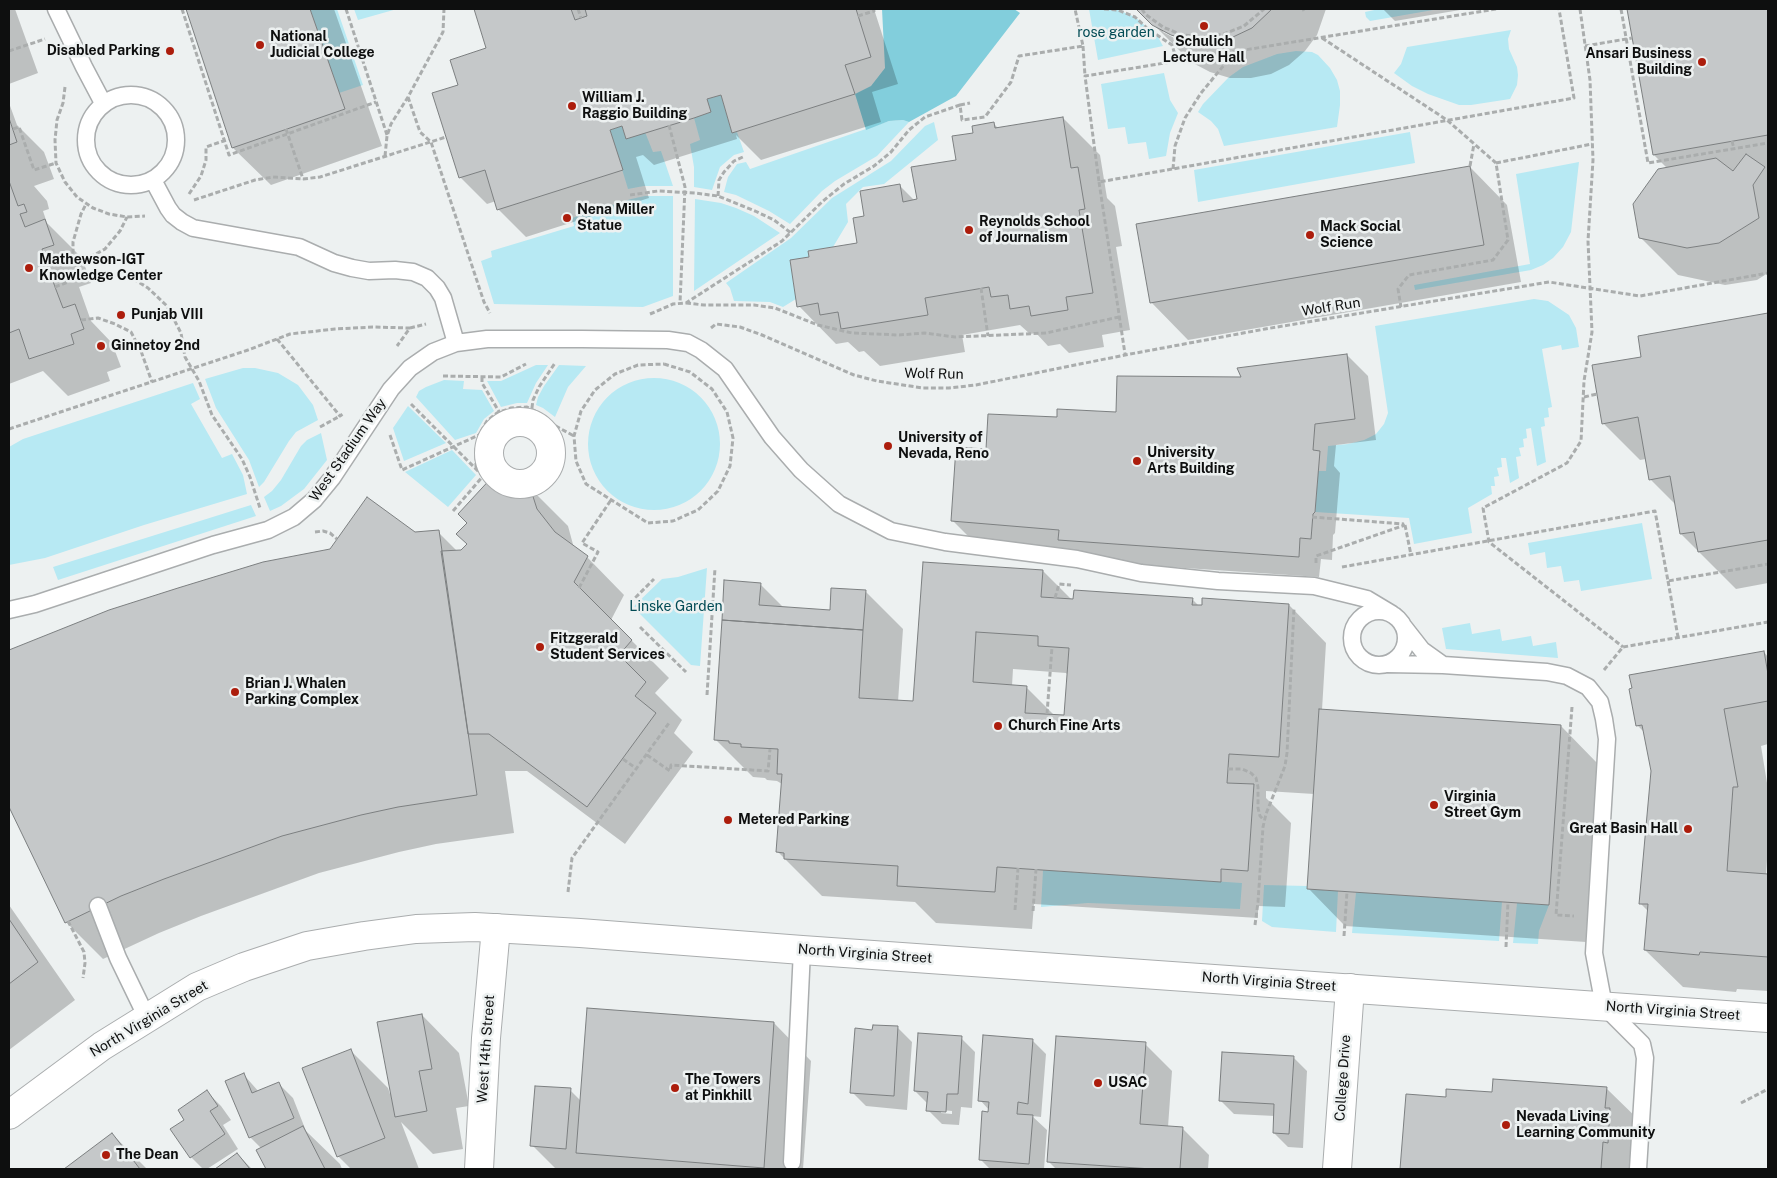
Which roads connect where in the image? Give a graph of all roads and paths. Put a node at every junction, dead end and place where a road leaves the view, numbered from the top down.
1 (56, 9) edge
2 (182, 9) edge
3 (346, 9) edge
4 (444, 9) edge
5 (578, 9) edge
6 (873, 9) edge
7 (1075, 9) edge
8 (1104, 9) edge
9 (1129, 9) edge
10 (1142, 9) edge
11 (1264, 9) edge
12 (1496, 9) edge
13 (1559, 9) edge
14 (1580, 9) edge
15 (1621, 9) edge
16 (858, 16) dead end
17 (1135, 17) junction
18 (581, 18) dead end
19 (42, 31) dead end
20 (1321, 38) junction
21 (1632, 38) dead end
22 (45, 39) junction
23 (1626, 39) junction
24 (1083, 46) junction
25 (1585, 46) junction
26 (49, 47) dead end
27 (9, 51) edge
28 (1234, 52) junction
29 (1177, 61) junction
30 (1085, 76) junction
31 (65, 84) dead end
32 (408, 97) junction
33 (376, 102) junction
34 (103, 103) junction
35 (970, 103) dead end
36 (960, 105) junction
37 (1447, 120) junction
38 (669, 125) dead end
39 (13, 130) dead end
40 (287, 132) junction
41 (387, 136) junction
42 (446, 137) dead end
43 (229, 139) dead end
44 (224, 141) junction
45 (1732, 141) dead end
46 (431, 142) junction
47 (1768, 143) edge
48 (1474, 144) junction
49 (1592, 144) junction
50 (1734, 149) junction
51 (745, 156) dead end
52 (385, 157) junction
53 (1496, 162) junction
54 (56, 163) junction
55 (1470, 166) dead end
56 (1173, 169) junction
57 (303, 179) junction
58 (153, 180) junction
59 (1100, 182) junction
60 (685, 192) junction
61 (630, 195) dead end
62 (718, 196) junction
63 (86, 204) junction
64 (174, 206) junction
65 (127, 217) junction
66 (791, 233) junction
67 (75, 261) junction
68 (1768, 273) edge
69 (81, 277) junction
70 (55, 287) dead end
71 (981, 288) dead end
72 (1590, 288) junction
73 (686, 302) junction
74 (680, 303) junction
75 (1401, 307) junction
76 (644, 316) dead end
77 (1119, 317) junction
78 (448, 318) junction
79 (81, 320) dead end
80 (988, 336) junction
81 (277, 339) junction
82 (456, 343) junction
83 (688, 343) junction
84 (393, 352) dead end
85 (1125, 354) junction
86 (534, 360) dead end
87 (550, 360) dead end
88 (629, 364) dead end
89 (638, 365) junction
90 (192, 368) junction
91 (439, 376) dead end
92 (482, 376) junction
93 (152, 382) junction
94 (1597, 394) dead end
95 (1584, 397) junction
96 (406, 400) dead end
97 (346, 411) dead end
98 (340, 416) junction
99 (507, 424) junction
100 (320, 426) dead end
101 (9, 429) edge
102 (388, 430) dead end
103 (574, 436) junction
104 (454, 445) junction
105 (476, 468) junction
106 (484, 475) junction
107 (488, 481) dead end
108 (611, 500) junction
109 (453, 510) dead end
110 (263, 513) dead end
111 (1312, 517) dead end
112 (1405, 524) junction
113 (1489, 542) junction
114 (1411, 555) junction
115 (1768, 564) edge
116 (715, 568) dead end
117 (1336, 568) dead end
118 (1317, 571) dead end
119 (654, 579) dead end
120 (1668, 581) junction
121 (579, 588) dead end
122 (630, 603) dead end
123 (9, 610) edge
124 (1392, 614) junction
125 (1768, 622) edge
126 (640, 627) dead end
127 (1404, 627) junction
128 (1678, 638) junction
129 (1052, 647) dead end
130 (1624, 647) junction
131 (1386, 664) junction
132 (1443, 665) junction
133 (1290, 669) dead end
134 (686, 672) dead end
135 (1598, 676) dead end
136 (707, 695) dead end
137 (1572, 706) dead end
138 (1047, 714) dead end
139 (669, 724) dead end
140 (770, 748) dead end
141 (647, 755) junction
142 (623, 759) dead end
143 (1228, 768) dead end
144 (637, 769) junction
145 (1264, 820) junction
146 (1018, 868) dead end
147 (1036, 870) dead end
148 (568, 892) dead end
149 (1347, 892) dead end
150 (1508, 902) dead end
151 (98, 906) dead end
152 (1015, 910) dead end
153 (1033, 911) dead end
154 (1577, 916) dead end
155 (68, 921) dead end
156 (1255, 925) dead end
157 (496, 928) junction
158 (1344, 936) dead end
159 (1506, 947) dead end
160 (802, 950) junction
161 (83, 978) dead end
162 (1350, 988) junction
163 (1604, 1006) junction
164 (147, 1018) junction
165 (1768, 1018) edge
166 (1768, 1089) edge
167 (1741, 1103) dead end
168 (9, 1115) edge
169 (792, 1162) dead end
170 (479, 1169) edge
171 (1337, 1169) edge
172 (1638, 1169) edge

1 - 34 lane
2 - 44 path
3 - 33 path
4 - 32 path
5 - 18 path
6 - 16 path
7 - 24 path
8 - 17 path
9 - 17 path
10 - 11 path
12 - 20 path
13 - 37 path
14 - 25 path
15 - 23 path
17 - 29 path
19 - 22 path
20 - 28 path
20 - 37 path
21 - 23 path
22 - 26 path
22 - 27 path
23 - 25 path
23 - 50 path
24 - 30 path
24 - 36 path
25 - 49 path
28 - 29 path
28 - 56 path
29 - 30 path
30 - 59 path
31 - 54 path
32 - 41 path
32 - 46 path
33 - 40 path
33 - 41 path
34 - 58 lane
34 - 58 lane
35 - 36 path
36 - 66 path
37 - 48 path
37 - 56 path
38 - 60 path
39 - 54 path
40 - 44 path
40 - 57 path
41 - 52 path
42 - 46 path
43 - 44 path
44 - 64 path
45 - 50 path
46 - 52 path
46 - 78 path
47 - 50 path
48 - 53 path
48 - 55 path
49 - 53 path
49 - 72 path
51 - 62 path
52 - 57 path
53 - 75 path
54 - 63 path
56 - 59 path
57 - 64 path
58 - 64 lane
59 - 77 path
60 - 61 path
60 - 62 path
60 - 74 path
62 - 66 path
63 - 65 path
63 - 67 path
64 - 65 path
64 - 78 lane
65 - 67 path
66 - 73 path
67 - 69 path
68 - 72 path, Wolf Run
69 - 70 path
69 - 90 path
71 - 80 path
72 - 75 path, Wolf Run
72 - 95 path
73 - 74 path
73 - 80 path
74 - 76 path
75 - 85 path, Wolf Run
77 - 80 path
77 - 85 path
78 - 82 lane
79 - 93 path
81 - 84 path
81 - 90 path
81 - 98 path
82 - 83 lane, West Stadium Way
82 - 123 lane, West Stadium Way
83 - 85 path, Wolf Run
83 - 124 lane
86 - 92 path
87 - 99 path
88 - 89 path
89 - 103 path
89 - 108 path
90 - 93 path
90 - 110 path
91 - 92 path
92 - 99 path
93 - 101 path
94 - 95 path
95 - 113 path
96 - 104 path
97 - 98 path
98 - 100 path
99 - 103 path
99 - 104 path
99 - 105 path
102 - 104 path
103 - 108 path
104 - 105 path
105 - 106 path
106 - 107 path
106 - 109 path
108 - 121 path
111 - 112 path
112 - 114 path
112 - 118 path
113 - 114 path
113 - 120 path
113 - 130 path
114 - 117 path
115 - 120 path
116 - 136 path
119 - 122 path
120 - 128 path
124 - 127 lane
124 - 131 lane
125 - 128 path
126 - 134 path
127 - 131 lane
127 - 132 lane
128 - 130 path
129 - 138 path
130 - 135 path
131 - 132 lane
132 - 163 lane
133 - 145 path
137 - 154 path
139 - 141 path
140 - 141 path
141 - 144 path
142 - 144 path
143 - 145 path
144 - 148 path
145 - 156 path
146 - 152 path
147 - 153 path
149 - 158 path
150 - 159 path
151 - 164 lane
155 - 161 path
157 - 160 main road, North Virginia Street
157 - 164 main road, North Virginia Street
157 - 170 main road, West 14th Street
160 - 162 main road, North Virginia Street
160 - 169 lane
162 - 163 main road, North Virginia Street
162 - 171 main road, College Drive
163 - 165 main road, North Virginia Street
163 - 172 lane
164 - 168 main road, North Virginia Street
166 - 167 path

